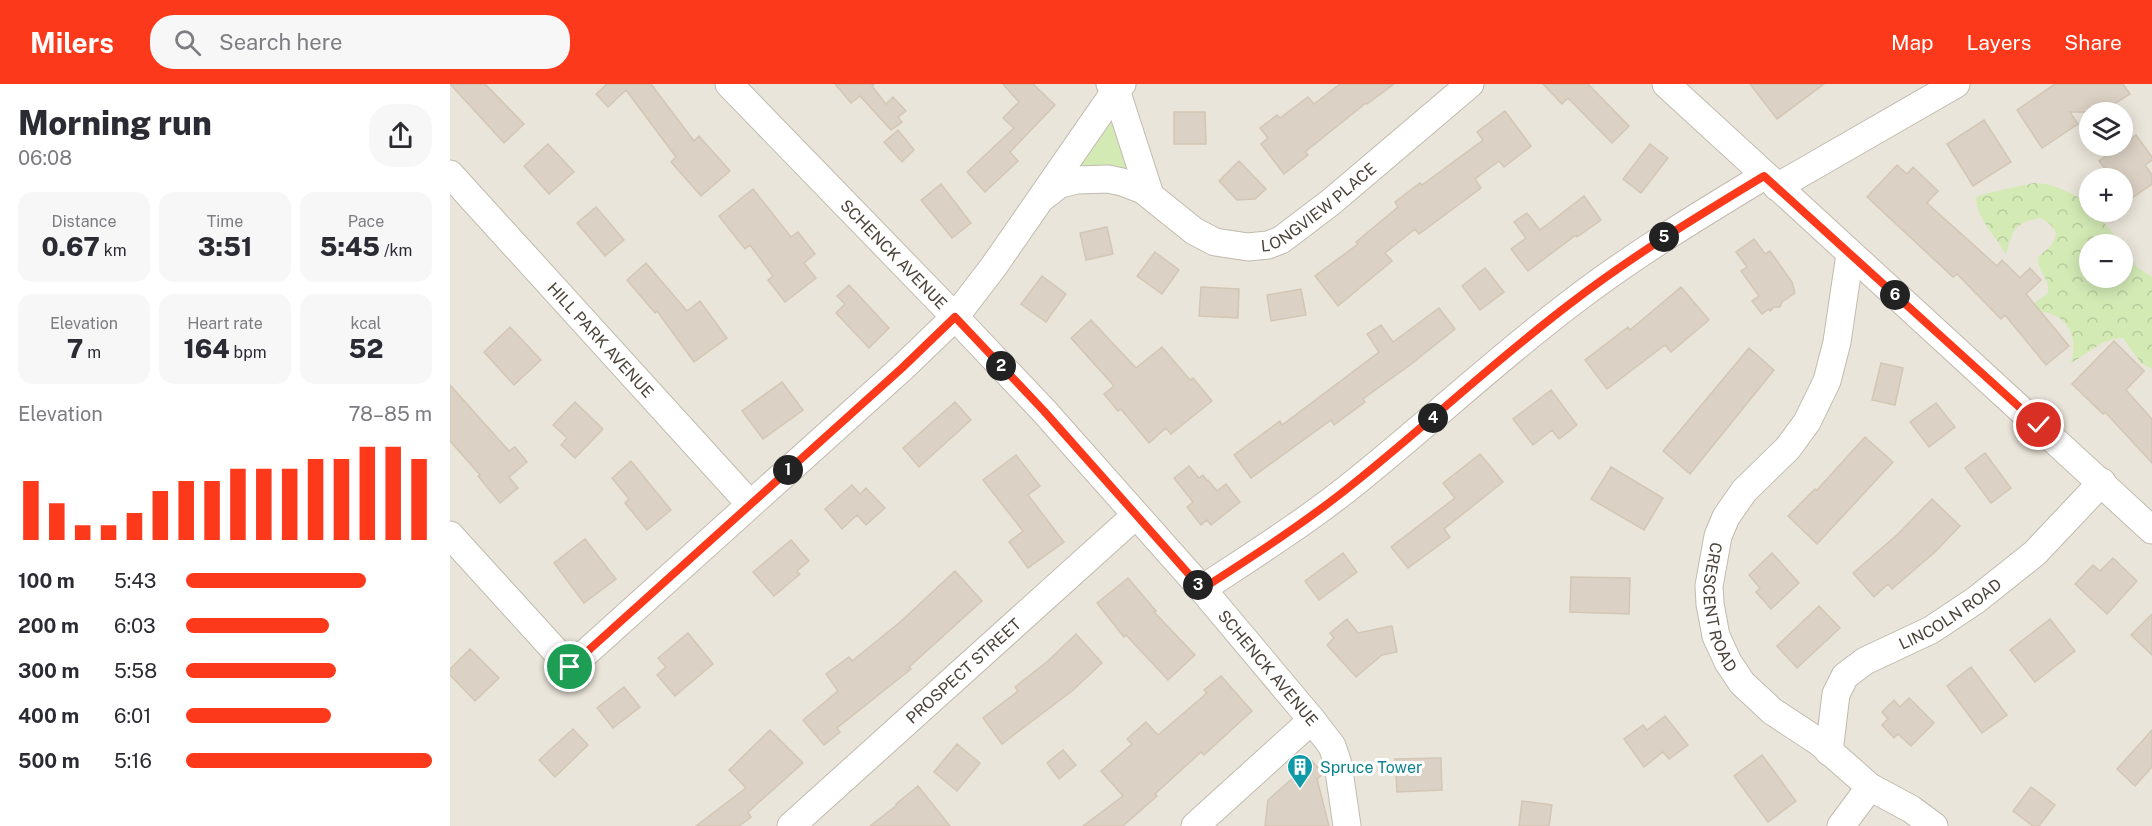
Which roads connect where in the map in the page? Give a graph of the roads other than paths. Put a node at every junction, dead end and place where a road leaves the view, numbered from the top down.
1 (729, 84) edge
2 (1470, 84) edge
3 (1665, 84) edge
4 (1956, 84) edge
5 (1116, 86) edge
6 (450, 174) edge
7 (1770, 181) junction
8 (1150, 195) junction
9 (1035, 204) junction
10 (1850, 254) junction
11 (955, 317) junction
12 (2102, 483) junction
13 (750, 504) junction
14 (1136, 515) junction
15 (2152, 530) edge
16 (450, 535) edge
17 (1202, 589) junction
18 (1312, 720) junction
19 (1829, 752) junction
20 (1870, 787) junction
21 (791, 826) edge
22 (1195, 826) edge
23 (1347, 826) edge
24 (1841, 826) edge
25 (1934, 826) edge

1 - 11 street, SCHENCK AVENUE
2 - 8 street, LONGVIEW PLACE
3 - 7 street
4 - 7 street
5 - 8 street
5 - 9 street
6 - 13 street, HILL PARK AVENUE
7 - 10 street
7 - 17 street
8 - 9 street, LONGVIEW PLACE
9 - 11 street
10 - 12 street
10 - 19 street, CRESCENT ROAD
11 - 13 street
11 - 14 street, SCHENCK AVENUE
12 - 15 street
12 - 19 street, LINCOLN ROAD
13 - 16 street
14 - 17 street, SCHENCK AVENUE
14 - 21 street, PROSPECT STREET
17 - 18 street, SCHENCK AVENUE
18 - 22 street
18 - 23 street, SCHENCK AVENUE
19 - 20 street, CRESCENT ROAD
20 - 24 street
20 - 25 street, CRESCENT ROAD

